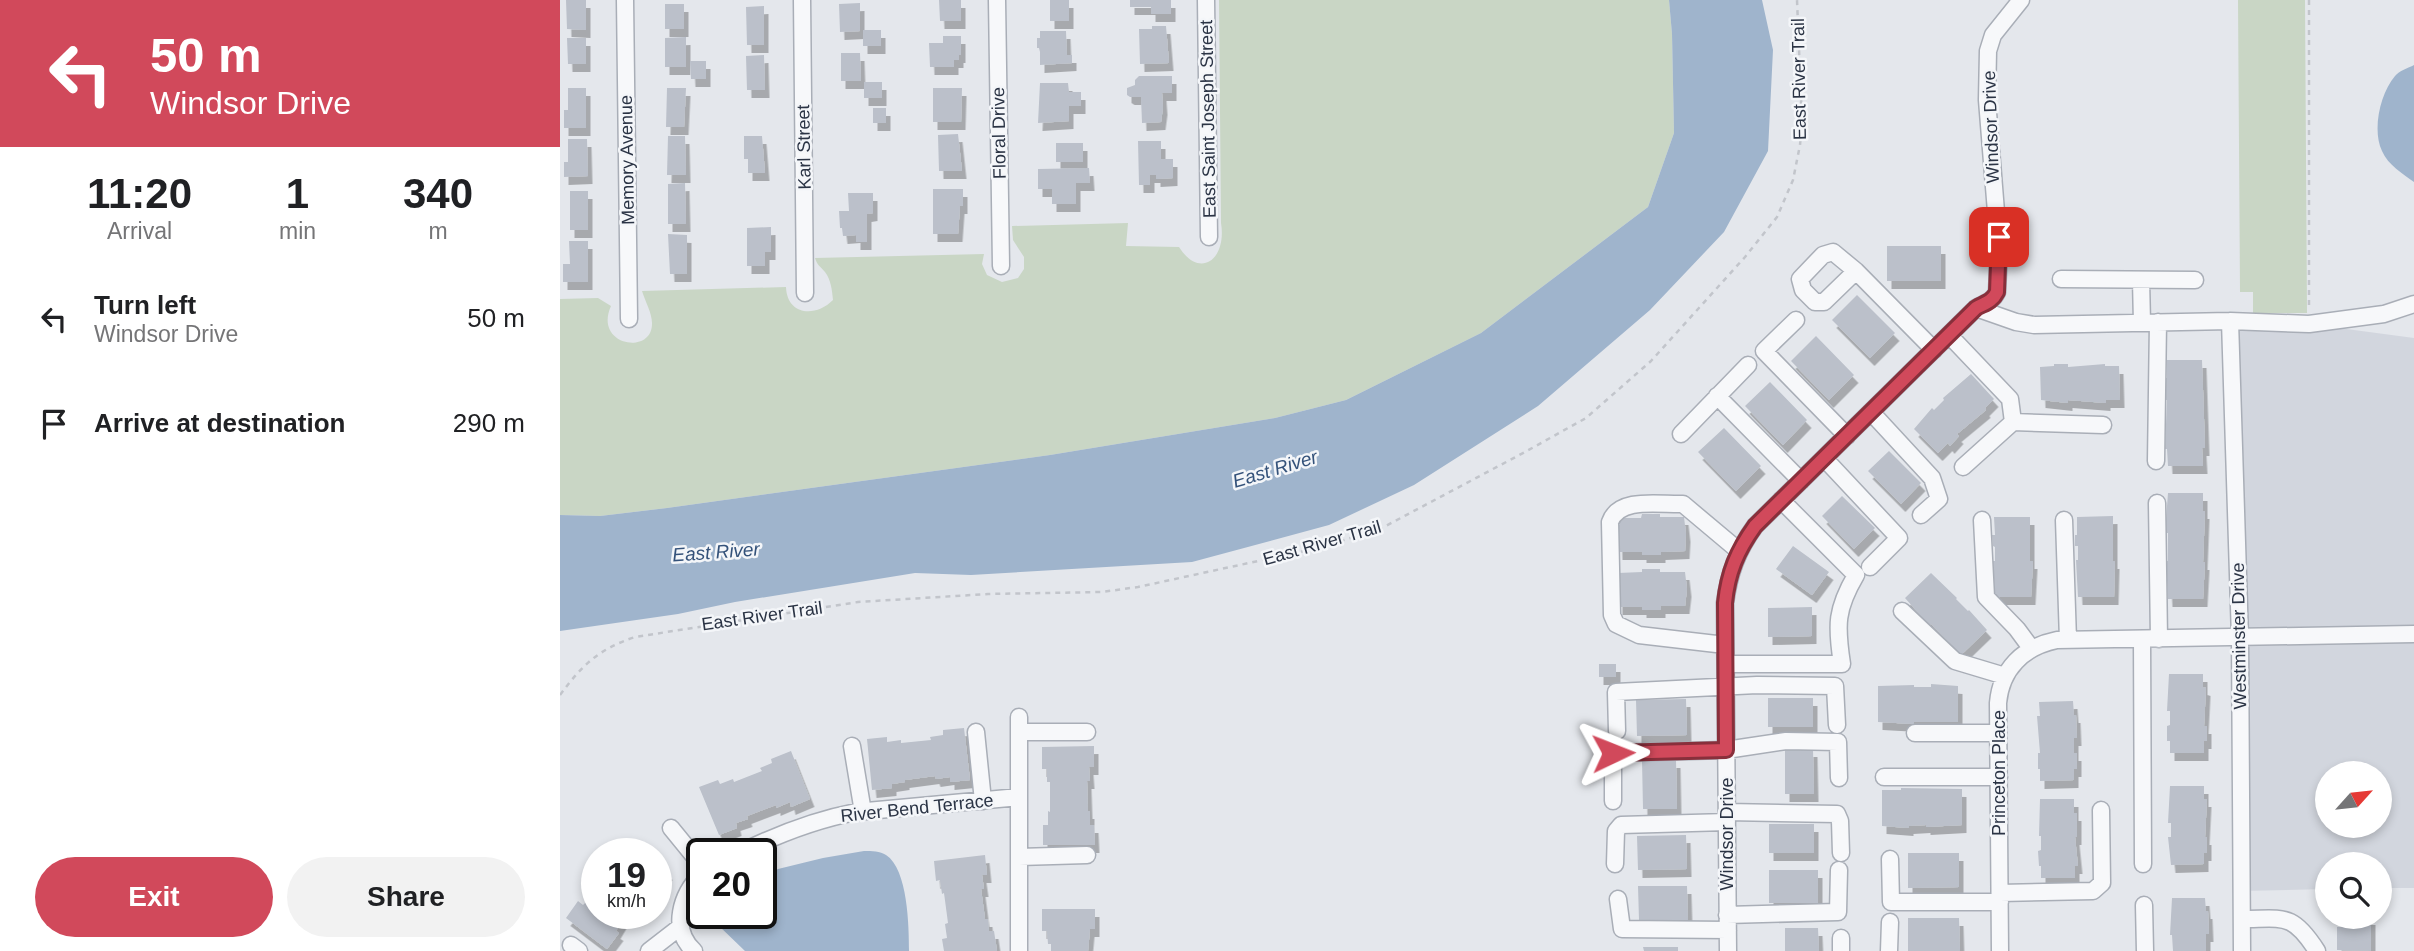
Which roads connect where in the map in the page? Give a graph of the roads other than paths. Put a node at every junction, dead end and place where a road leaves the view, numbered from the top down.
1 (625, 0) edge
2 (802, 0) edge
3 (997, 0) edge
4 (1206, 0) edge
5 (2021, 0) edge
6 (1209, 237) dead end
7 (1001, 266) dead end
8 (1856, 271) dead end
9 (2061, 279) dead end
10 (2141, 280) junction
11 (2195, 280) dead end
12 (805, 293) dead end
13 (2414, 304) edge
14 (1976, 308) junction
15 (629, 319) dead end
16 (1796, 320) dead end
17 (2230, 321) junction
18 (2150, 323) junction
19 (1949, 335) junction
20 (1934, 350) junction
21 (1748, 365) dead end
22 (1717, 396) junction
23 (1871, 412) junction
24 (2013, 422) junction
25 (2103, 425) dead end
26 (1681, 434) dead end
27 (1847, 436) junction
28 (1824, 458) junction
29 (2156, 461) dead end
30 (1963, 467) dead end
31 (1801, 481) junction
32 (1781, 500) junction
33 (2157, 503) dead end
34 (1921, 515) dead end
35 (1982, 520) dead end
36 (2064, 520) dead end
37 (1739, 551) junction
38 (1870, 567) dead end
39 (1902, 611) dead end
40 (2414, 634) edge
41 (2240, 638) junction
42 (2142, 639) junction
43 (2159, 639) junction
44 (2068, 640) junction
45 (1726, 645) junction
46 (2031, 648) junction
47 (1726, 664) junction
48 (2005, 676) junction
49 (1726, 688) junction
50 (1837, 725) dead end
51 (1617, 731) dead end
52 (976, 732) dead end
53 (1087, 732) dead end
54 (1915, 733) dead end
55 (1998, 733) junction
56 (852, 746) dead end
57 (1726, 750) junction
58 (1884, 777) dead end
59 (1999, 777) junction
60 (1839, 778) dead end
61 (1019, 797) junction
62 (983, 801) junction
63 (1613, 801) dead end
64 (2101, 810) dead end
65 (863, 811) junction
66 (1727, 817) junction
67 (671, 828) dead end
68 (769, 838) edge
69 (686, 846) edge
70 (1842, 853) dead end
71 (1087, 855) dead end
72 (1019, 857) junction
73 (1890, 859) dead end
74 (1615, 864) dead end
75 (2143, 864) dead end
76 (1839, 870) dead end
77 (686, 896) edge
78 (2000, 898) junction
79 (1618, 900) dead end
80 (2144, 905) dead end
81 (2242, 919) junction
82 (1889, 922) dead end
83 (1728, 923) junction
84 (680, 927) junction
85 (649, 951) edge
86 (694, 951) edge
87 (1019, 951) edge
88 (1728, 951) edge
89 (1889, 951) edge
90 (2000, 951) edge
91 (2145, 951) edge
92 (2242, 951) edge
93 (2317, 951) edge

1 - 15 street, Memory Avenue
2 - 12 street, Karl Street
3 - 7 street, Floral Drive
4 - 6 street, East Saint Joseph Street
5 - 14 street, Windsor Drive
8 - 20 street
9 - 10 street
10 - 11 street
10 - 18 street
13 - 17 street
14 - 18 street
14 - 19 street, Windsor Drive
16 - 27 street
17 - 18 street
17 - 41 street, Westminster Drive
18 - 29 street
19 - 20 street, Windsor Drive
19 - 24 street
20 - 23 street, Windsor Drive
21 - 22 street
22 - 26 street
22 - 31 street
23 - 27 street, Windsor Drive
23 - 34 street
24 - 25 street
24 - 30 street
27 - 28 street, Windsor Drive
28 - 31 street, Windsor Drive
28 - 38 street
31 - 32 street, Windsor Drive
32 - 37 street, Windsor Drive
32 - 47 street
33 - 43 street
35 - 46 street
36 - 44 street
37 - 45 street, Windsor Drive
37 - 45 street
39 - 48 street
40 - 41 street
41 - 43 street
41 - 81 street, Westminster Drive
42 - 43 street
42 - 44 street
42 - 75 street
44 - 46 street
45 - 47 street, Windsor Drive
46 - 48 street
47 - 49 street, Windsor Drive
48 - 55 street, Princeton Place
49 - 50 street
49 - 51 street
49 - 57 street, Windsor Drive
52 - 62 street
53 - 61 street, River Bend Terrace
54 - 55 street
55 - 59 street, Princeton Place
56 - 65 street
57 - 60 street
57 - 63 street
57 - 66 street, Windsor Drive
58 - 59 street
59 - 78 street, Princeton Place
61 - 62 street, River Bend Terrace
61 - 72 street, River Bend Terrace
62 - 65 street, River Bend Terrace
64 - 78 street
65 - 68 street, River Bend Terrace
66 - 70 street
66 - 74 street
66 - 83 street, Windsor Drive
67 - 69 street
71 - 72 street
72 - 87 street, River Bend Terrace
73 - 78 street
76 - 83 street
77 - 84 street
78 - 90 street, Princeton Place
79 - 83 street
80 - 91 street
81 - 92 street, Westminster Drive
81 - 93 street
82 - 89 street
83 - 88 street, Windsor Drive
84 - 85 street
84 - 86 street

